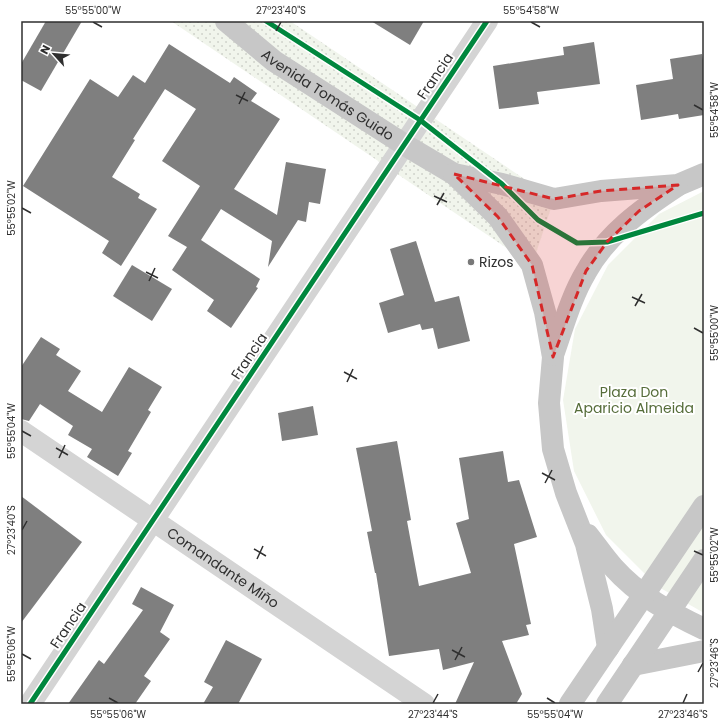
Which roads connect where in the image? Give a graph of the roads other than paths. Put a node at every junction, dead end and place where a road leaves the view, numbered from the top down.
1 (226, 21) edge
2 (487, 21) edge
3 (405, 145) junction
4 (454, 174) junction
5 (704, 174) edge
6 (678, 186) junction
7 (553, 357) junction
8 (21, 431) edge
9 (566, 493) junction
10 (704, 506) edge
11 (153, 520) junction
12 (704, 560) edge
13 (644, 595) junction
14 (669, 612) junction
15 (704, 629) edge
16 (608, 648) junction
17 (704, 651) edge
18 (633, 665) junction
19 (30, 704) edge
20 (424, 704) edge
21 (570, 704) edge
22 (607, 704) edge

1 - 3 main road, Avenida Tomás Guido
2 - 3 street, Francia
3 - 4 main road, Avenida Tomás Guido
3 - 11 street, Francia
4 - 6 main road, Avenida Tomás Guido
4 - 7 main road, Avenida Tomás Guido
5 - 6 main road, Avenida Tomás Guido
6 - 7 main road, Avenida Tomás Guido
7 - 9 main road, Avenida Tomás Guido
8 - 11 street, Comandante Miño
9 - 13 main road, Avenida Tomás Guido
9 - 16 main road, Avenida Tomás Guido
10 - 13 main road
11 - 19 street, Francia
11 - 20 street, Comandante Miño
12 - 14 main road
13 - 14 main road, Avenida Tomás Guido
13 - 16 main road
14 - 15 main road, Avenida Tomás Guido
14 - 18 main road
16 - 21 main road
17 - 18 main road
18 - 22 main road

